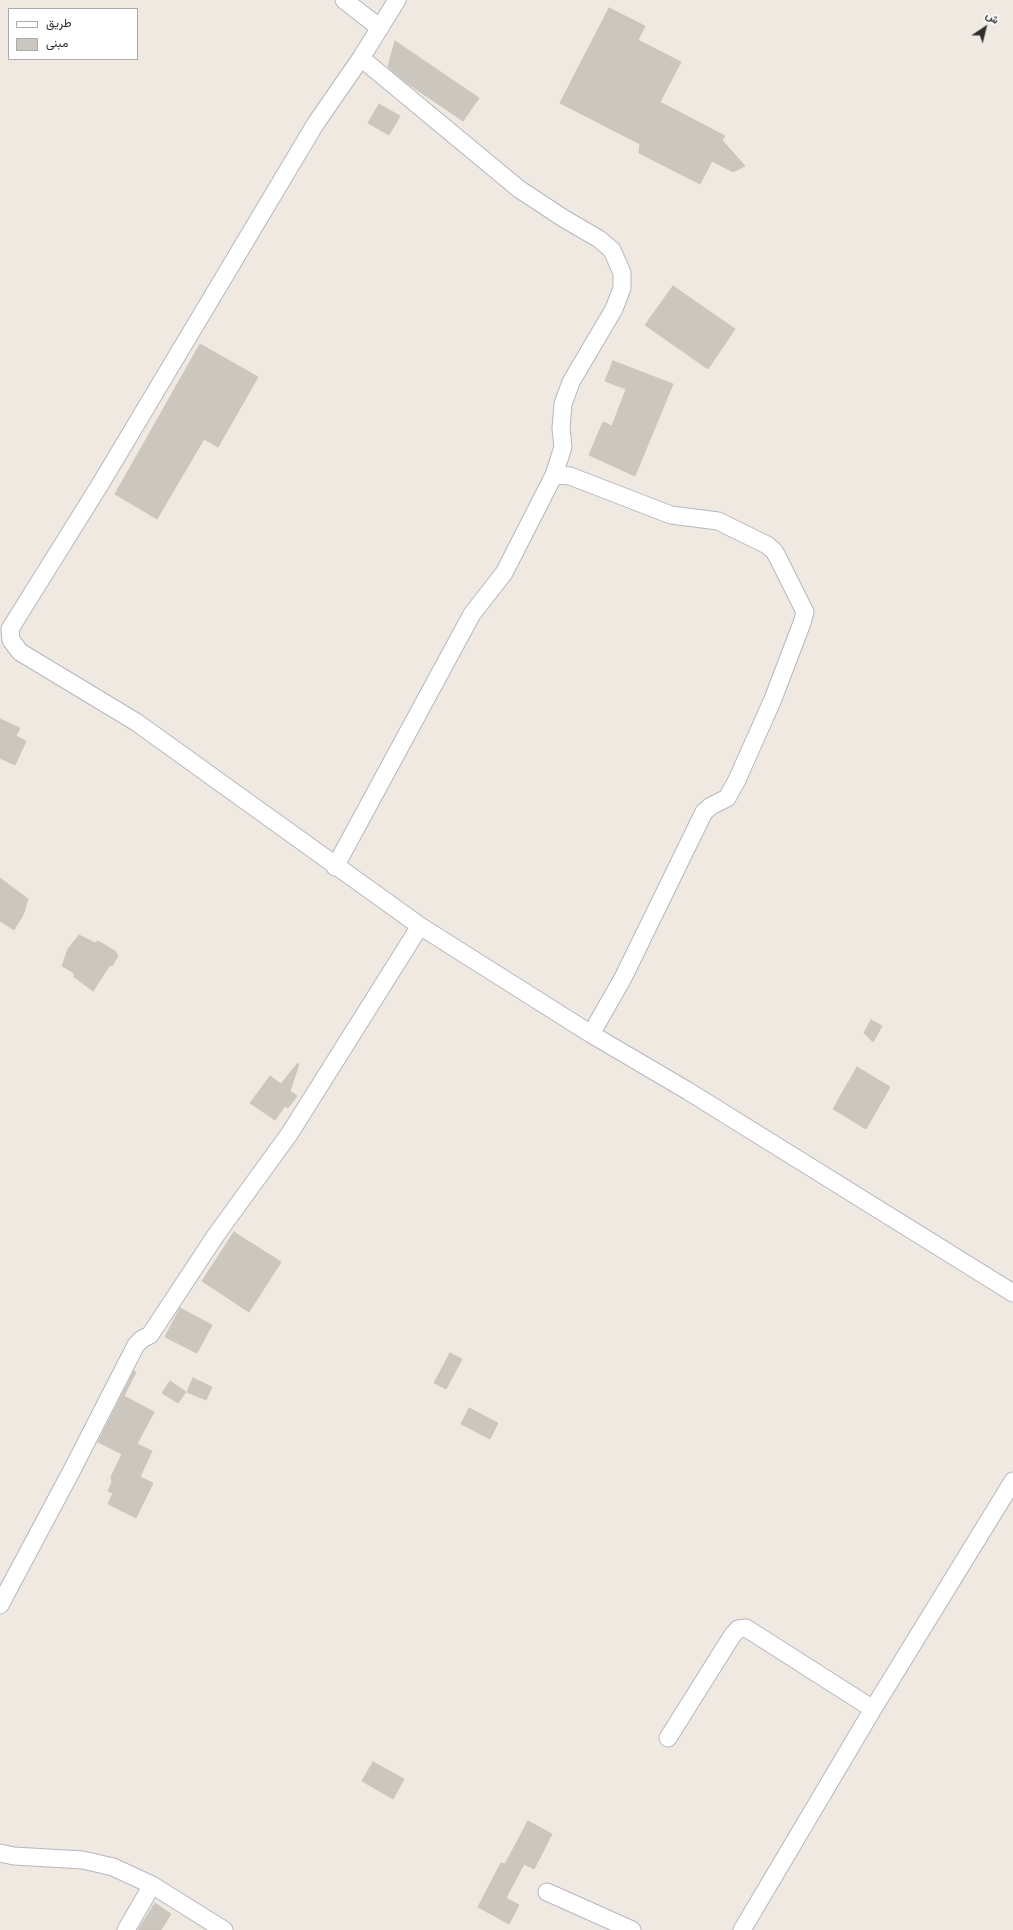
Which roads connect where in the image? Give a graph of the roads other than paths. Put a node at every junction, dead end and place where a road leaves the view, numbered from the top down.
1 (344, 0) edge
2 (397, 0) edge
3 (380, 28) junction
4 (361, 58) junction
5 (554, 475) junction
6 (5, 627) edge
7 (335, 866) junction
8 (420, 926) junction
9 (591, 1034) junction
10 (1013, 1293) edge
11 (1013, 1481) edge
12 (0, 1605) edge
13 (873, 1709) junction
14 (668, 1738) dead end
15 (0, 1853) edge
16 (152, 1885) junction
17 (547, 1892) dead end
18 (216, 1928) edge
19 (126, 1930) edge
20 (632, 1930) edge
21 (742, 1930) edge

1 - 3 street
2 - 3 street
3 - 4 street
4 - 5 street
4 - 6 street
5 - 7 street
5 - 9 street
6 - 7 street
7 - 8 street
8 - 9 street
8 - 12 street
9 - 10 street
11 - 13 street
13 - 14 street
13 - 21 street
15 - 16 street
16 - 18 street
16 - 19 street
17 - 20 street

